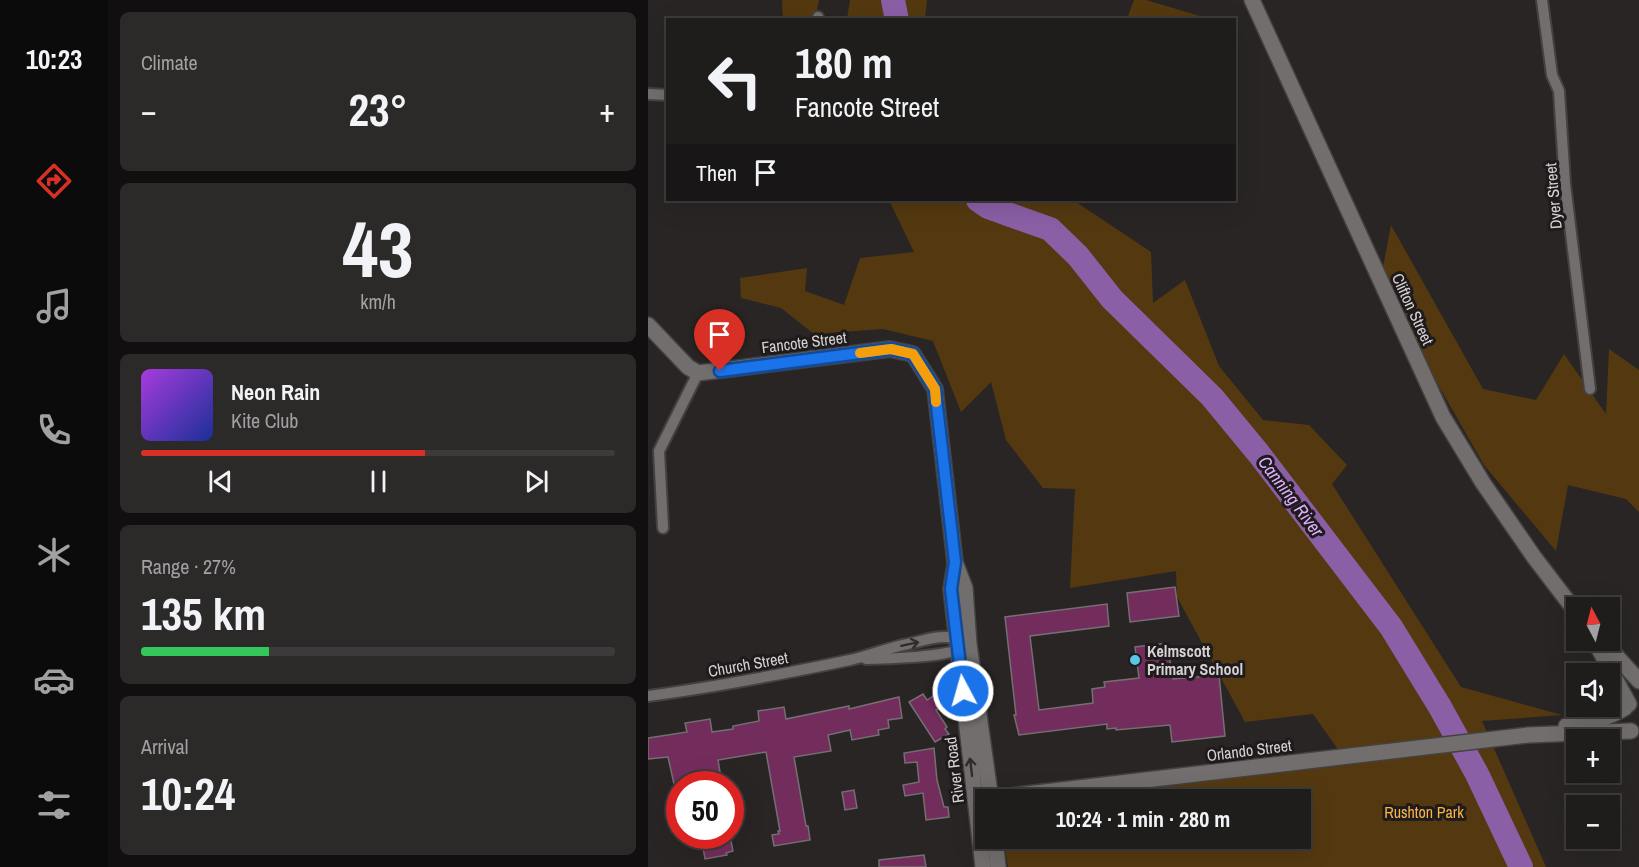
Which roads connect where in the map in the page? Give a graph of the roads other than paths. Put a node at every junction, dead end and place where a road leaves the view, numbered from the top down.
1 (1252, 0) edge
2 (1542, 0) edge
3 (648, 93) edge
4 (666, 95) edge
5 (648, 325) edge
6 (913, 354) joint
7 (698, 373) junction
8 (1590, 389) dead end
9 (663, 528) dead end
10 (1566, 599) edge
11 (961, 644) junction
12 (1600, 651) edge
13 (1612, 651) edge
14 (1639, 681) edge
15 (648, 696) edge
16 (1631, 704) edge
17 (1635, 733) edge
18 (1528, 735) junction
19 (989, 789) edge
20 (1076, 789) edge
21 (975, 800) edge
22 (981, 849) edge
23 (996, 849) edge
24 (983, 867) edge
25 (998, 867) edge

1 - 10 main road, Clifton Street
2 - 8 street, Dyer Street
3 - 4 street
5 - 7 main road
6 - 7 main road, Fancote Street
6 - 11 main road, River Road
7 - 9 street
11 - 15 street, Church Street
11 - 19 main road, River Road
21 -> 11 main road, River Road
12 - 16 main road
13 - 14 main road
16 - 17 main road
16 - 18 main road, Orlando Street
17 - 18 main road, Orlando Street
18 - 20 main road, Orlando Street
22 - 24 main road, River Road
23 - 25 main road

